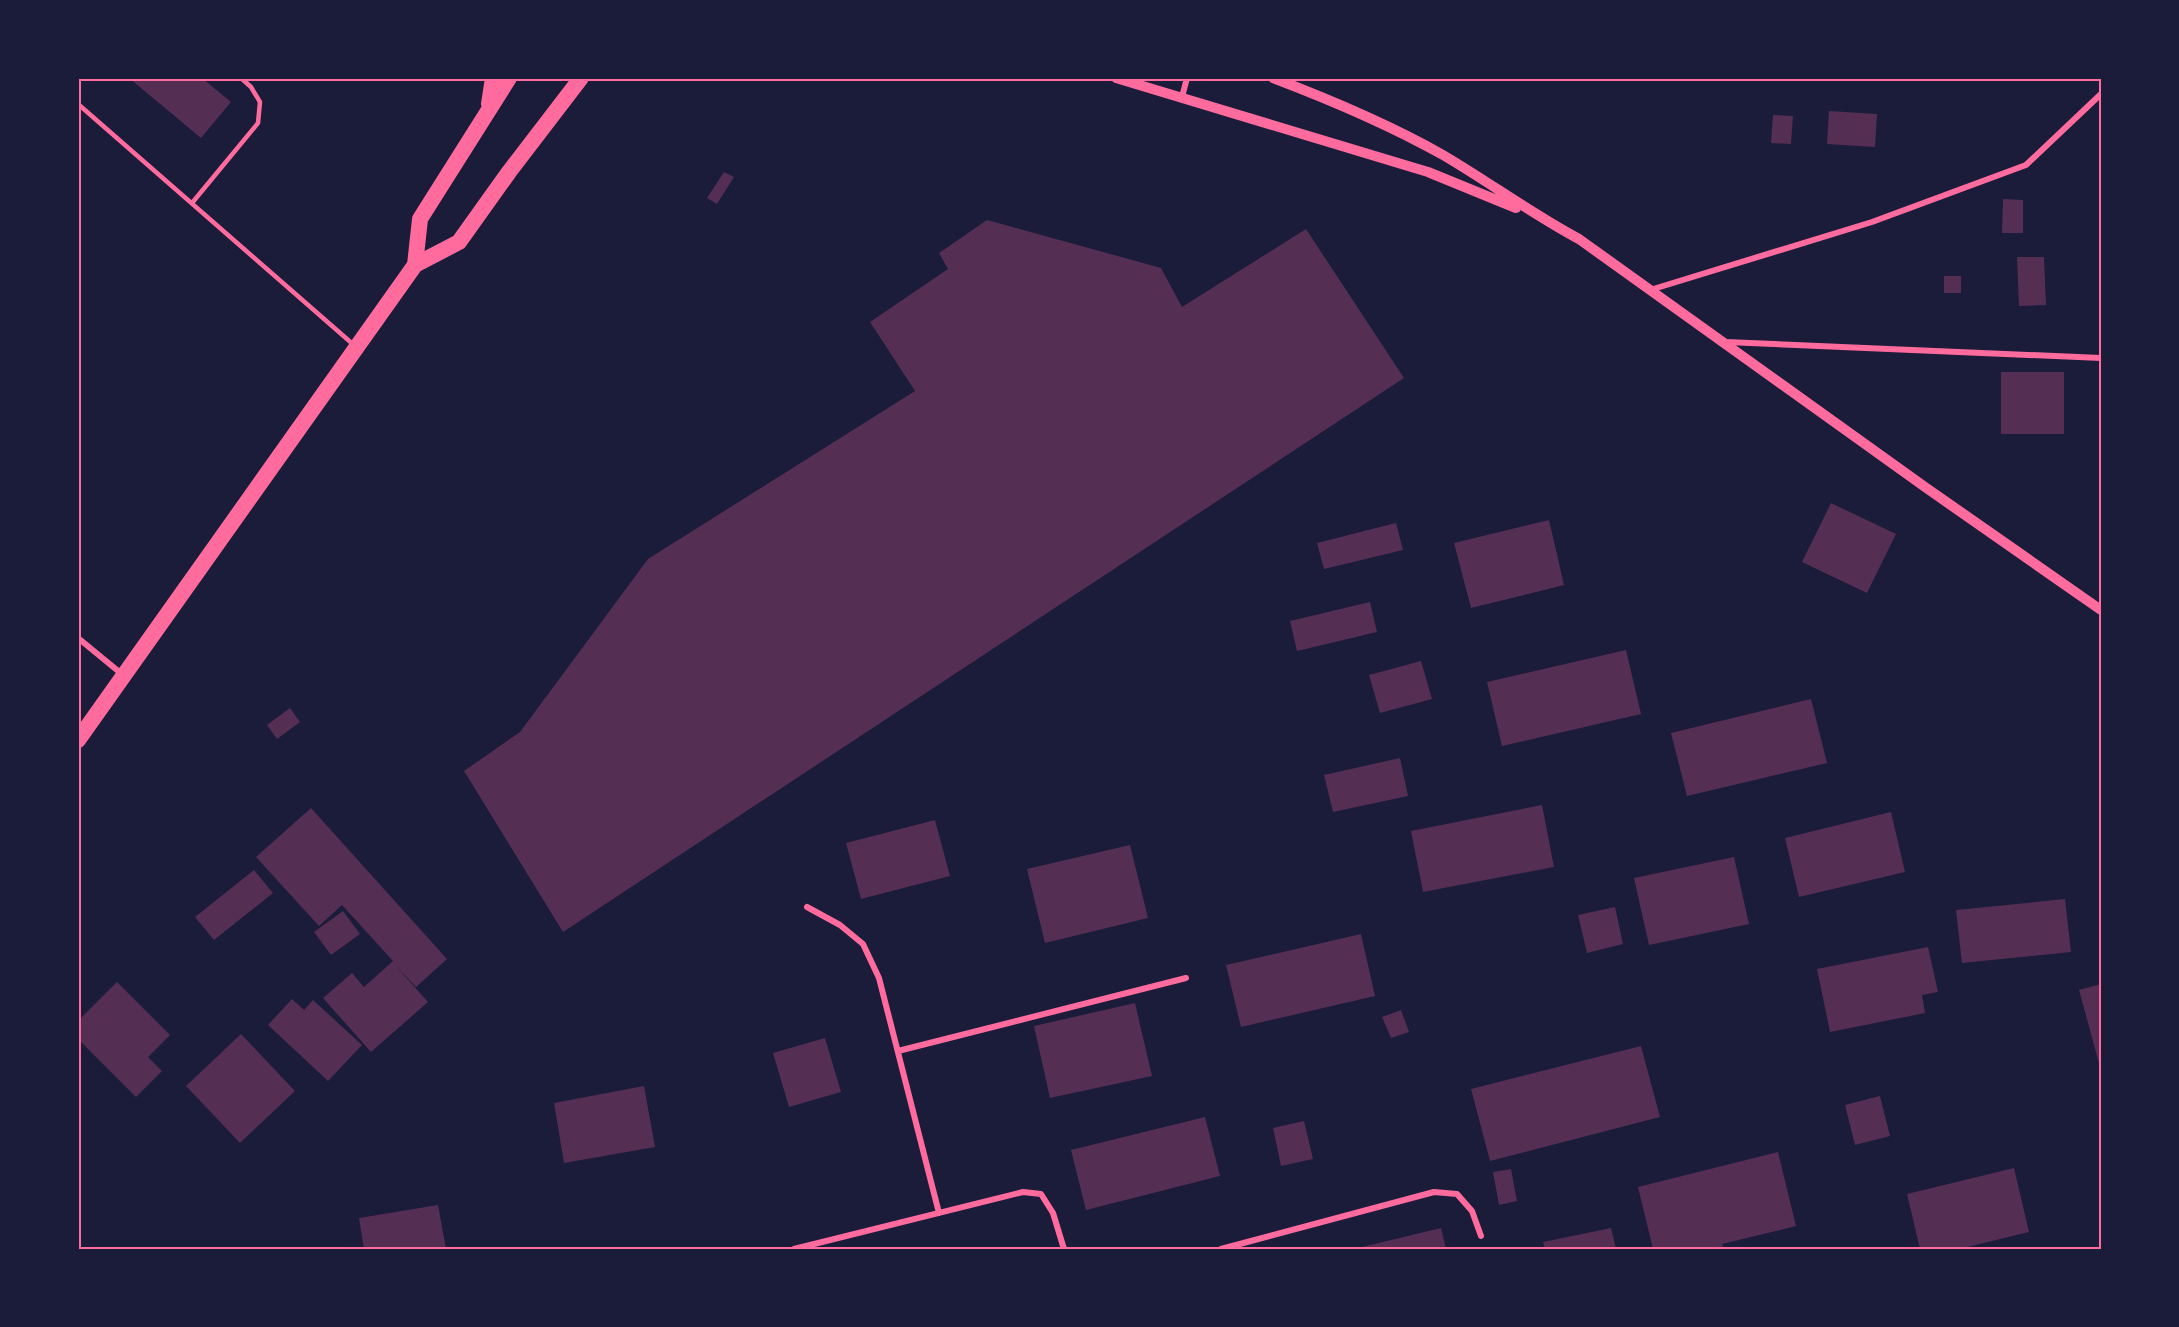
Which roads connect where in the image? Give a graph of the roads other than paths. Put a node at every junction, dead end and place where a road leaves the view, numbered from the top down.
1 (241, 78) edge
2 (493, 78) edge
3 (509, 78) edge
4 (1116, 78) edge
5 (1187, 78) edge
6 (1273, 78) edge
7 (582, 81) edge
8 (2101, 94) edge
9 (1182, 97) junction
10 (78, 104) edge
11 (488, 111) junction
12 (192, 203) junction
13 (1541, 218) junction
14 (415, 265) junction
15 (1649, 290) junction
16 (1722, 342) junction
17 (357, 347) junction
18 (2101, 358) edge
19 (2101, 610) edge
20 (78, 638) edge
21 (124, 676) junction
22 (78, 740) edge
23 (807, 907) dead end
24 (1186, 978) dead end
25 (898, 1052) junction
26 (939, 1213) junction
27 (1481, 1236) dead end
28 (794, 1249) edge
29 (1064, 1249) edge
30 (1221, 1249) edge

1 - 12 lane
2 - 11 highway
3 - 11 highway
4 - 9 street
5 - 9 street
6 - 13 street
7 - 14 highway
8 - 15 street
9 - 13 street
10 - 12 lane
11 - 14 highway
12 - 17 lane
13 - 15 street
14 - 17 highway
15 - 16 street
16 - 18 street
16 - 19 street
17 - 21 highway
20 - 21 street
21 - 22 highway
23 - 25 street
24 - 25 street
25 - 26 street
26 - 28 street
26 - 29 street
27 - 30 street

